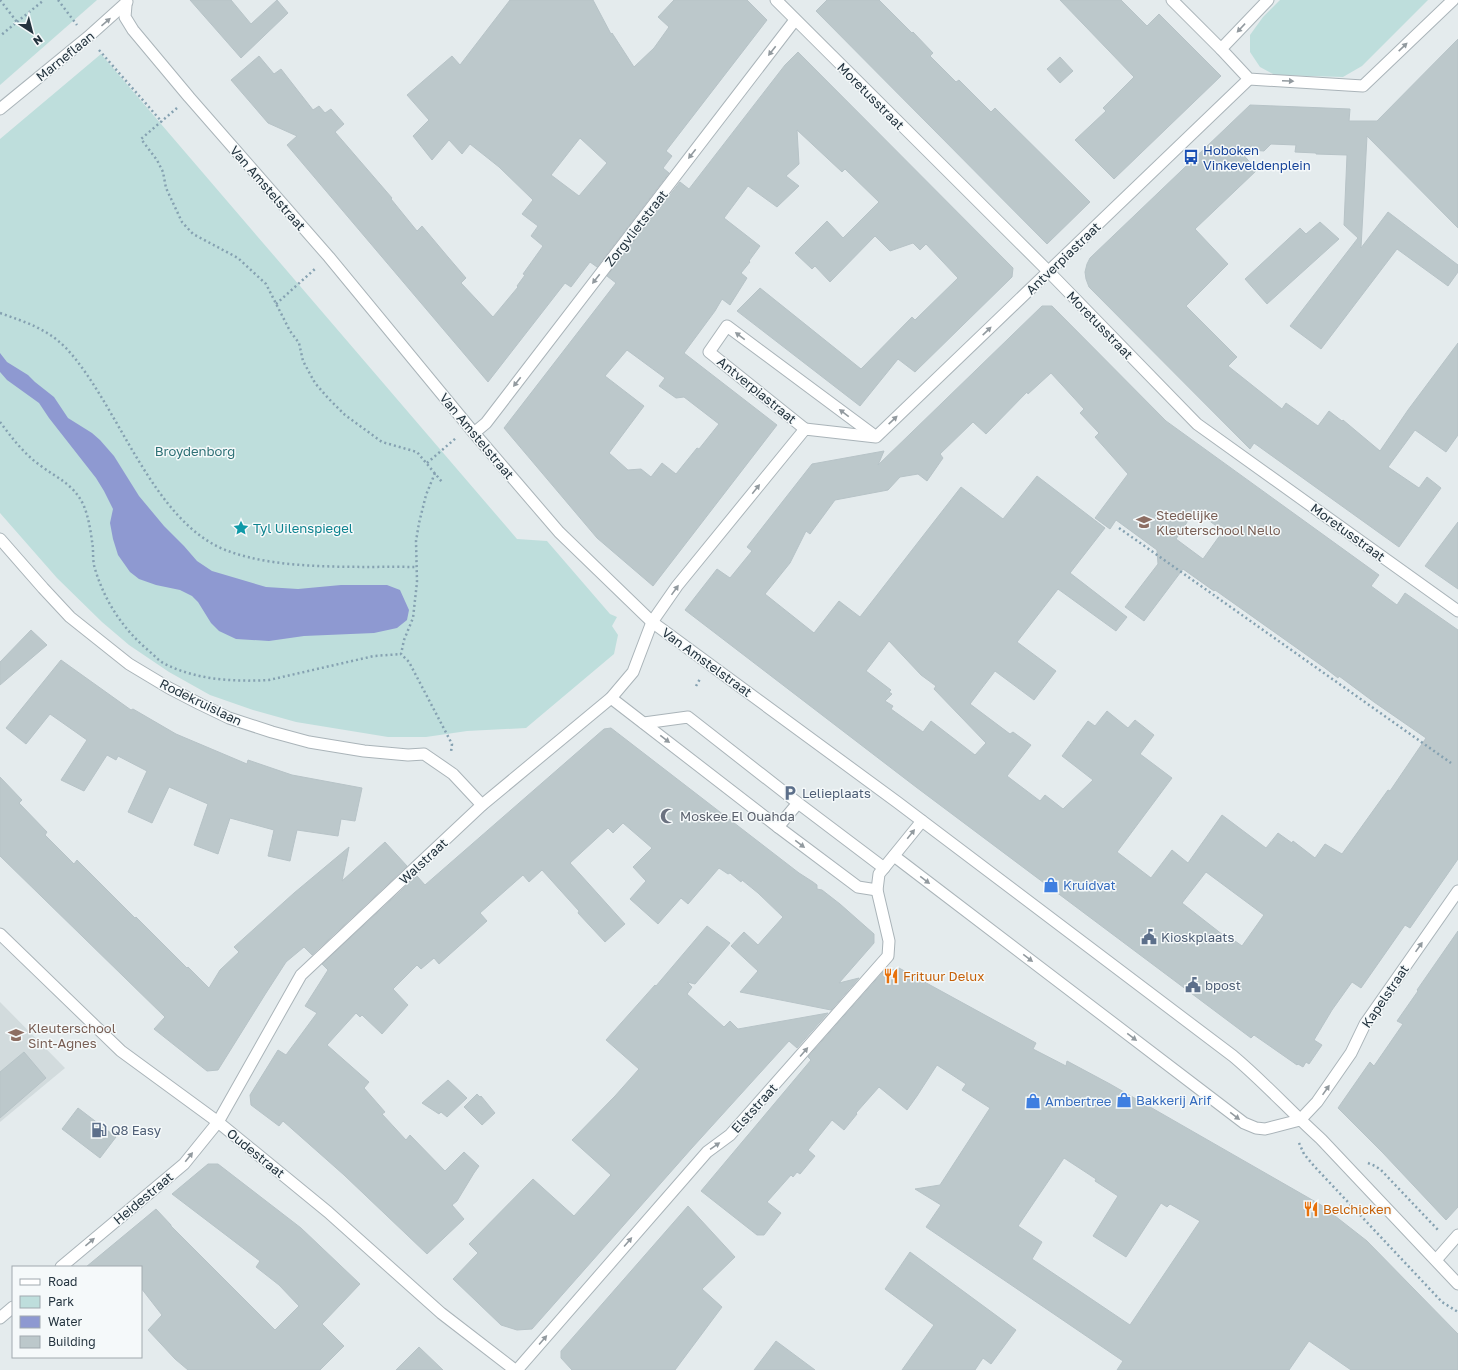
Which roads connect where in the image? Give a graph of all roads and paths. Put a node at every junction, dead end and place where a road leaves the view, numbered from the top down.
1 (0, 0) edge
2 (44, 0) edge
3 (58, 0) edge
4 (776, 0) edge
5 (1172, 0) edge
6 (1268, 0) edge
7 (1453, 0) edge
8 (127, 2) edge
9 (74, 20) dead end
10 (795, 20) junction
11 (17, 22) junction
12 (0, 36) edge
13 (88, 37) junction
14 (1221, 49) junction
15 (1250, 79) junction
16 (189, 97) junction
17 (0, 109) edge
18 (162, 122) junction
19 (329, 257) junction
20 (1048, 272) junction
21 (276, 304) junction
22 (0, 313) edge
23 (0, 422) edge
24 (804, 429) junction
25 (472, 430) junction
26 (876, 437) junction
27 (426, 463) junction
28 (435, 472) junction
29 (442, 482) dead end
30 (1119, 528) dead end
31 (0, 538) edge
32 (417, 567) junction
33 (1458, 611) edge
34 (652, 622) junction
35 (401, 654) junction
36 (611, 698) junction
37 (644, 723) junction
38 (1451, 763) dead end
39 (447, 770) junction
40 (798, 804) junction
41 (482, 805) junction
42 (922, 821) junction
43 (778, 828) junction
44 (894, 856) junction
45 (884, 868) junction
46 (877, 890) junction
47 (1458, 891) edge
48 (0, 934) edge
49 (1300, 1120) junction
50 (218, 1122) junction
51 (1458, 1235) edge
52 (1436, 1260) junction
53 (61, 1266) edge
54 (1458, 1284) edge
55 (12, 1308) edge
56 (1458, 1312) edge
57 (0, 1318) edge
58 (516, 1370) edge

1 - 11 path
2 - 11 path
3 - 9 path
4 - 10 street, Moretusstraat
5 - 14 street
6 -> 14 street
15 -> 7 street
13 -> 8 street, Marneflaan
8 - 16 street, Van Amstelstraat
10 - 20 street, Moretusstraat
10 -> 25 street, Zorgvlietstraat
11 - 12 path
13 - 17 street, Marneflaan
13 - 18 path
14 - 15 street
15 - 20 street, Antverpiastraat
16 - 18 path
16 - 19 street, Van Amstelstraat
18 - 21 path
19 - 21 path
19 - 25 street, Van Amstelstraat
26 -> 20 street, Antverpiastraat
20 - 33 street, Moretusstraat
21 - 27 path
22 - 32 path
23 - 35 path
24 - 26 street, Antverpiastraat
26 -> 24 street, Antverpiastraat
34 -> 24 street, Antverpiastraat
25 - 27 path
25 - 34 street, Van Amstelstraat
27 - 28 path
28 - 29 path
28 - 32 path
30 - 38 path
31 - 39 street, Rodekruislaan
32 - 35 path
34 - 36 street, Walstraat
34 - 42 street, Van Amstelstraat
35 - 39 path
36 - 37 street
36 - 41 street, Walstraat
37 - 40 street
37 -> 43 street
39 - 41 street, Rodekruislaan
40 - 43 street
40 - 45 street
41 - 50 street, Walstraat
44 -> 42 street, Elststraat
42 - 49 street
43 -> 46 street
44 - 45 street, Elststraat
44 -> 49 street
45 - 46 street, Elststraat
58 -> 46 street, Elststraat
49 -> 47 street, Kapelstraat
48 - 50 street, Oudestraat
49 - 52 street
49 - 56 path
53 -> 50 street, Heidestraat
50 - 58 street, Oudestraat
51 - 52 street
52 - 54 street
55 - 57 street

